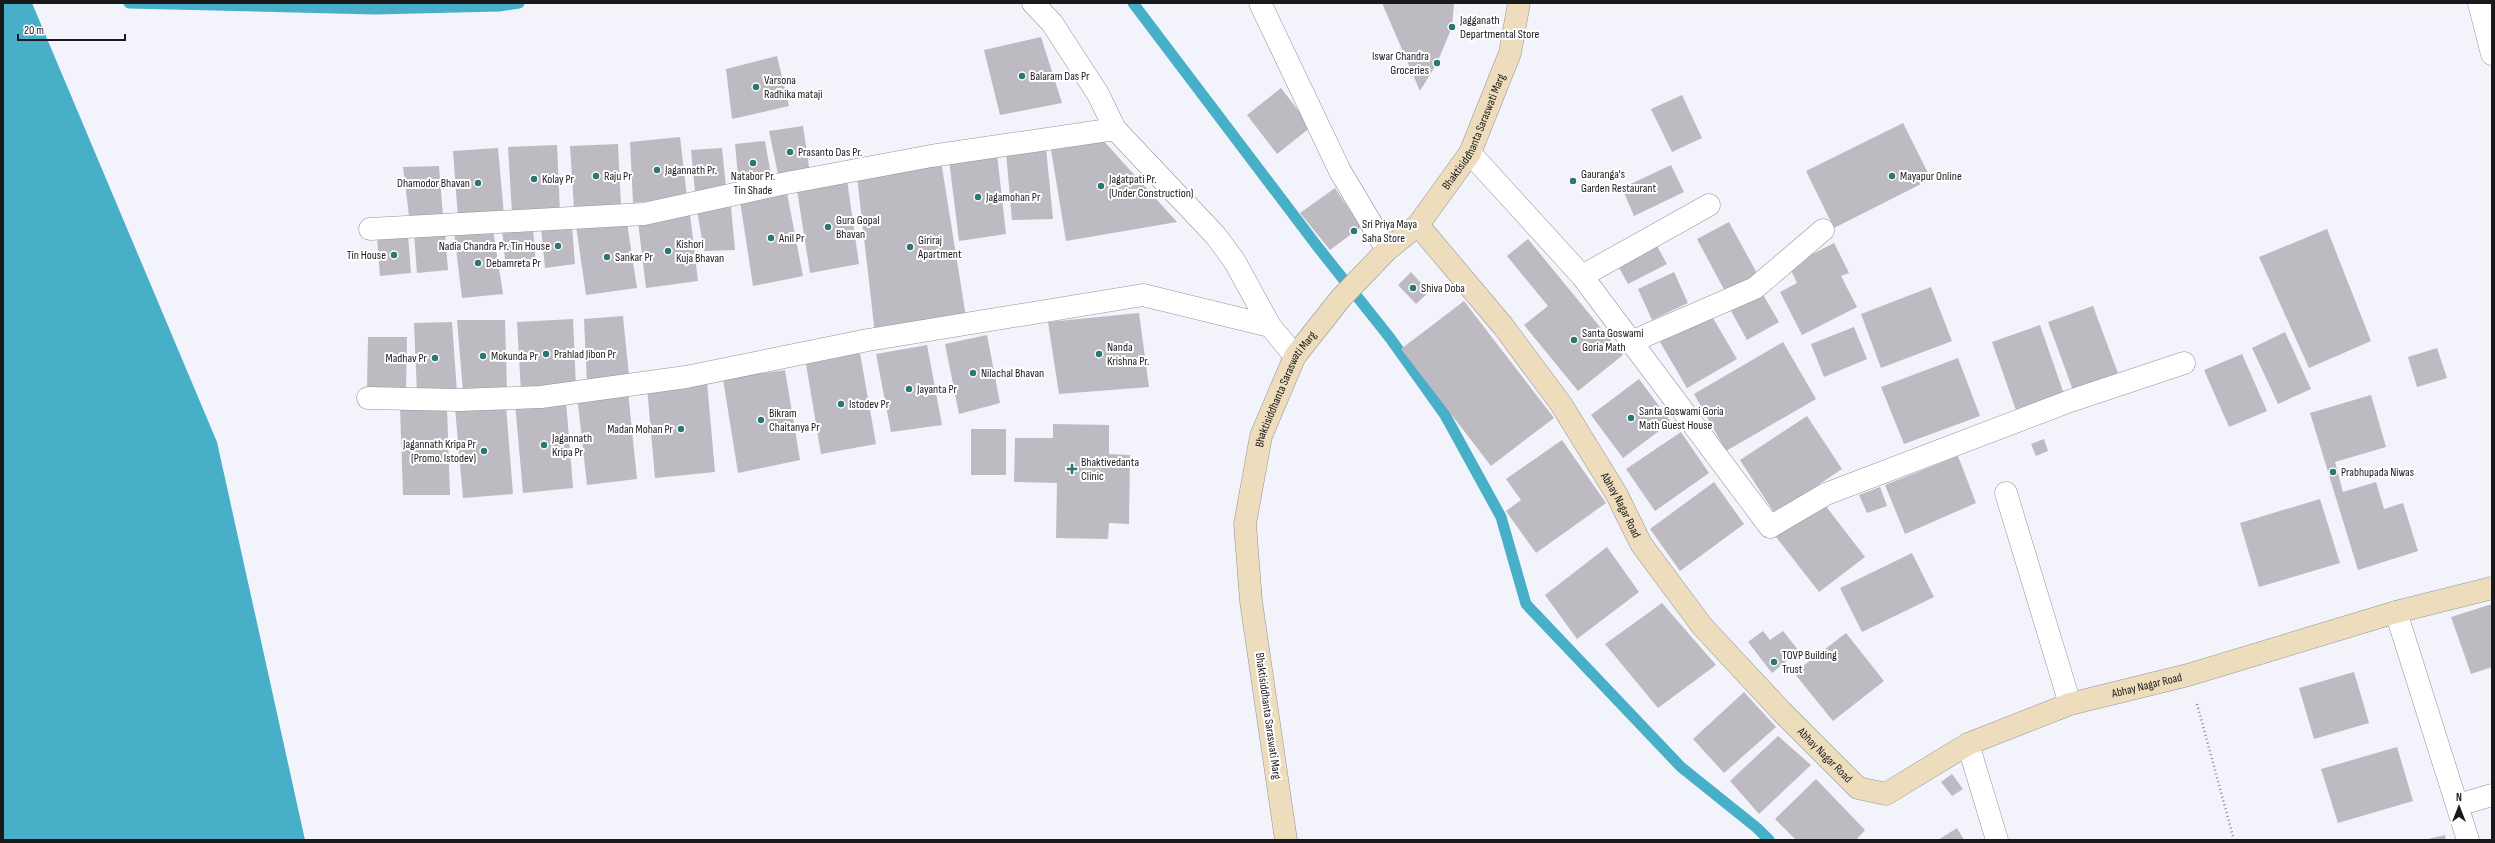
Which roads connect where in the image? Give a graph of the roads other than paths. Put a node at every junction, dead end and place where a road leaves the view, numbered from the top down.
1 (1033, 3) edge
2 (1260, 3) edge
3 (1519, 3) edge
4 (2479, 3) edge
5 (2492, 54) edge
6 (1115, 129) junction
7 (1470, 153) junction
8 (1709, 205) dead end
9 (1418, 225) junction
10 (370, 229) dead end
11 (1823, 230) dead end
12 (1386, 250) junction
13 (1582, 276) junction
14 (1270, 326) junction
15 (1631, 342) junction
16 (1295, 356) junction
17 (2184, 363) dead end
18 (368, 398) dead end
19 (2006, 493) dead end
20 (2492, 588) edge
21 (2396, 612) junction
22 (2070, 704) junction
23 (1968, 744) junction
24 (2492, 795) edge
25 (2458, 805) junction
26 (1286, 840) edge
27 (1997, 840) edge
28 (2468, 840) edge

1 - 6 street
2 - 12 street
3 - 7 street, Bhaktisiddhanta Saraswati Marg
4 - 5 street
6 - 10 street
6 - 14 street
7 - 9 street, Bhaktisiddhanta Saraswati Marg
7 - 13 street
8 - 13 street
9 - 12 street, Bhaktisiddhanta Saraswati Marg
9 - 23 street, Abhay Nagar Road
11 - 15 street
12 - 16 street, Bhaktisiddhanta Saraswati Marg
13 - 15 street
14 - 16 street
14 - 18 street
15 - 17 street
16 - 26 street, Bhaktisiddhanta Saraswati Marg
19 - 22 street
20 - 21 street, Abhay Nagar Road
21 - 22 street, Abhay Nagar Road
21 - 25 street
22 - 23 street, Abhay Nagar Road
23 - 27 street
24 - 25 street
25 - 28 street

